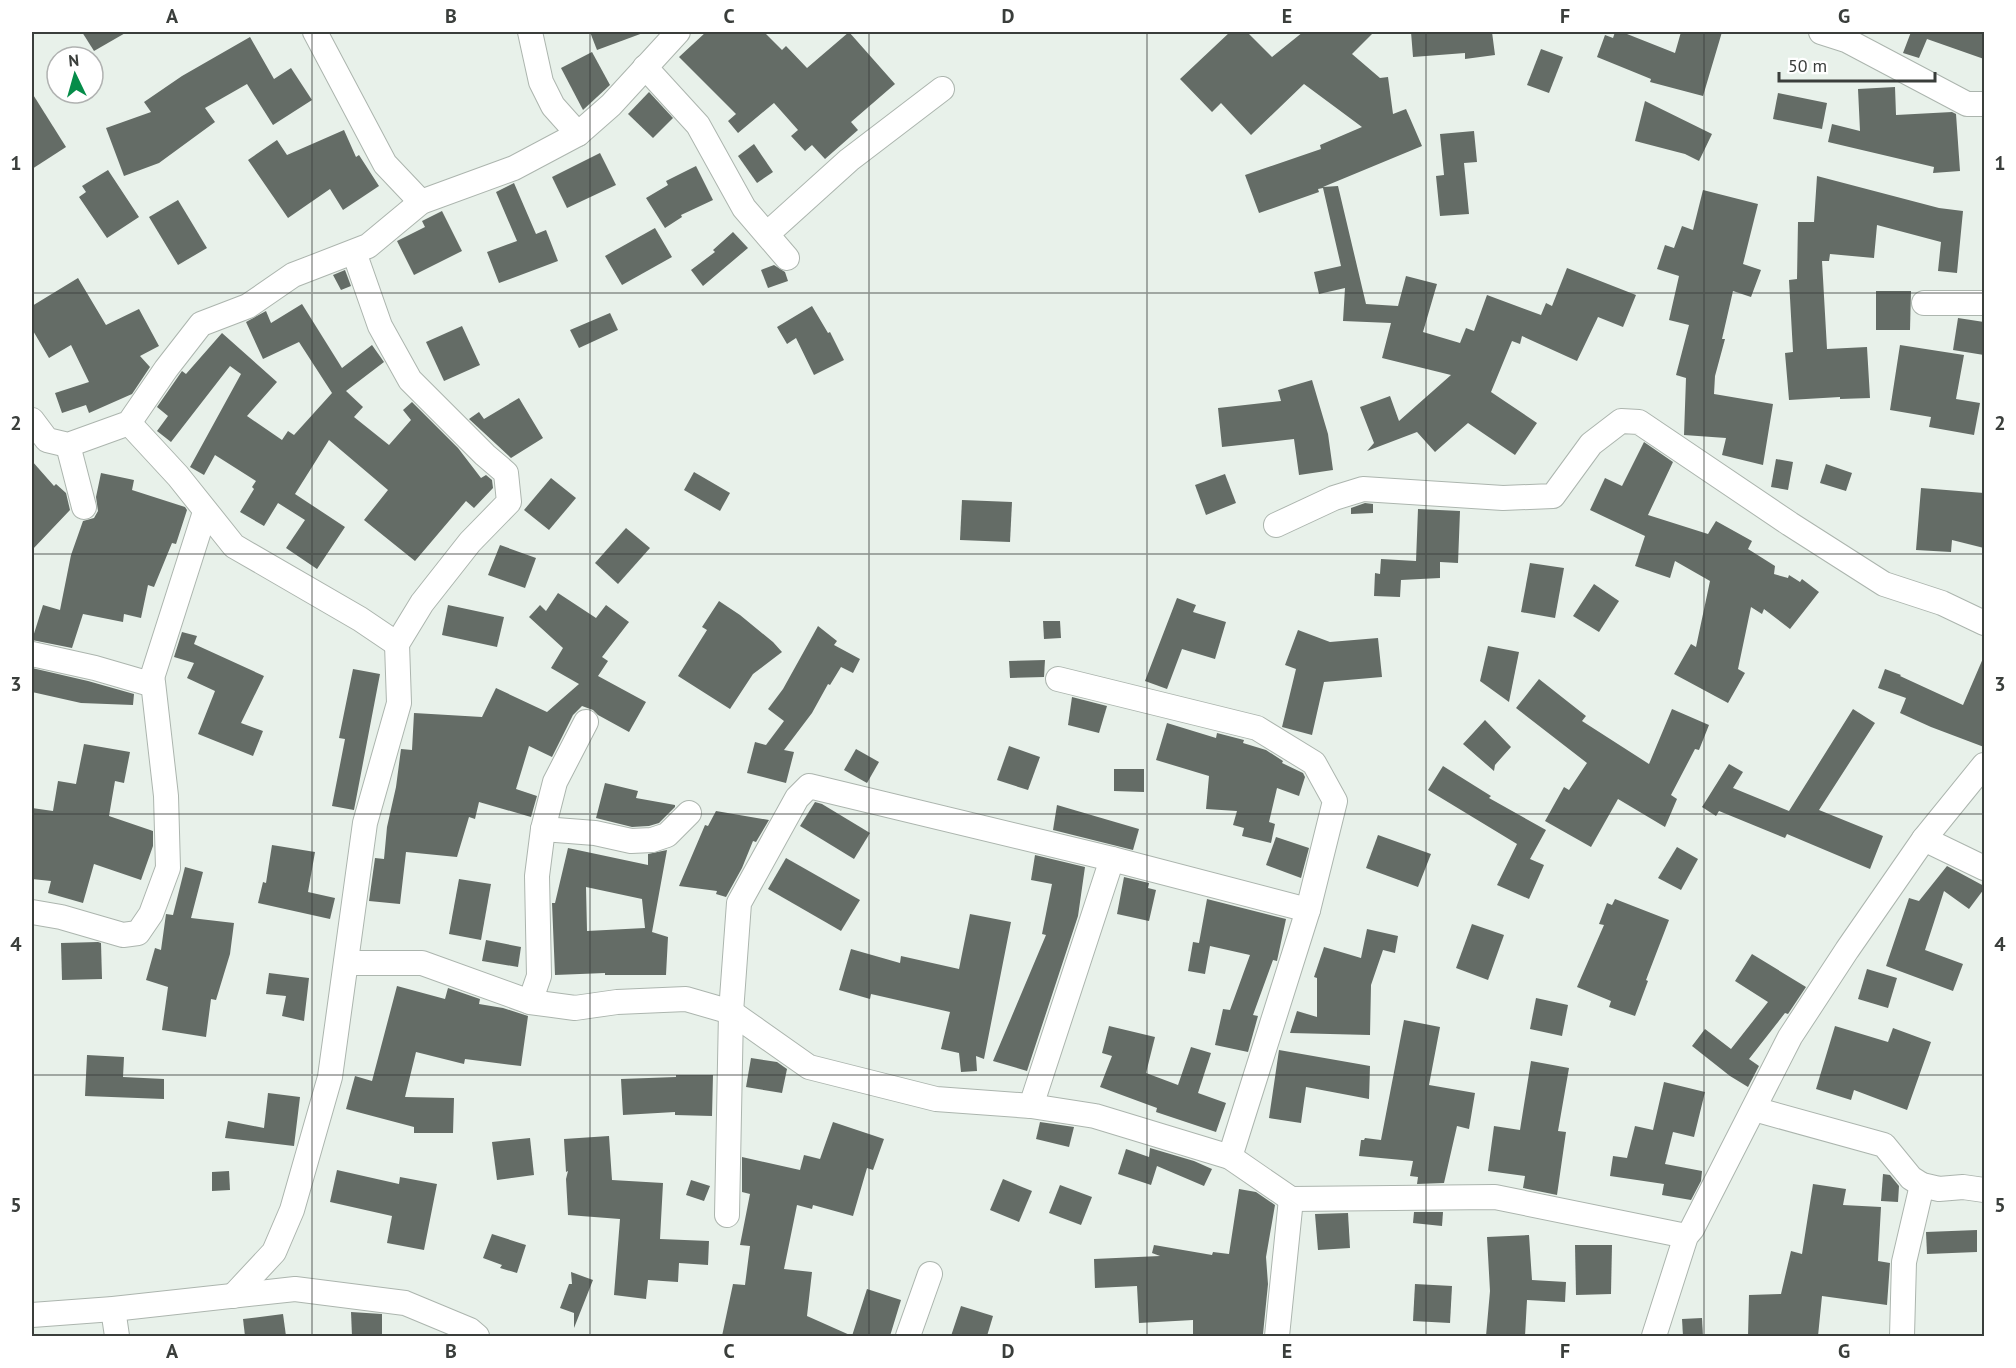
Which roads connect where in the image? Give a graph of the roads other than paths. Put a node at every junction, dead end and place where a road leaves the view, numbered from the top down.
1 (315, 32) edge
2 (530, 32) edge
3 (678, 32) edge
4 (1821, 32) edge
5 (645, 67) junction
6 (942, 89) dead end
7 (1984, 104) edge
8 (578, 134) junction
9 (421, 202) junction
10 (766, 234) junction
11 (354, 252) junction
12 (787, 258) dead end
13 (1924, 303) dead end
14 (1984, 303) edge
15 (32, 420) edge
16 (129, 423) junction
17 (68, 445) junction
18 (84, 507) dead end
19 (206, 512) junction
20 (1276, 525) dead end
21 (1984, 623) edge
22 (397, 644) junction
23 (32, 654) edge
24 (1058, 679) dead end
25 (153, 682) junction
26 (586, 722) dead end
27 (1984, 765) edge
28 (689, 813) dead end
29 (543, 829) junction
30 (1924, 839) junction
31 (1112, 859) junction
32 (1984, 868) edge
33 (1308, 910) junction
34 (32, 912) edge
35 (346, 963) junction
36 (530, 1002) junction
37 (731, 1012) junction
38 (1031, 1106) junction
39 (1754, 1108) junction
40 (1230, 1157) junction
41 (1922, 1185) junction
42 (1984, 1190) edge
43 (1291, 1199) junction
44 (727, 1215) dead end
45 (1686, 1236) junction
46 (930, 1274) dead end
47 (234, 1296) junction
48 (113, 1309) junction
49 (32, 1315) edge
50 (117, 1336) edge
51 (477, 1336) edge
52 (908, 1336) edge
53 (1277, 1336) edge
54 (1654, 1336) edge
55 (1902, 1336) edge

1 - 9 street
2 - 8 street
3 - 5 street
4 - 7 street
5 - 8 street
5 - 10 street
6 - 10 street
8 - 9 street
9 - 11 street
10 - 12 street
11 - 16 street
11 - 22 street
13 - 14 street
15 - 17 street
16 - 17 street
16 - 19 street
17 - 18 street
19 - 22 street
19 - 25 street
20 - 21 street
22 - 35 street
23 - 25 street
24 - 33 street
25 - 34 street
26 - 29 street
27 - 30 street
28 - 29 street
29 - 36 street
30 - 32 street
30 - 39 street
31 - 33 street
31 - 37 street
31 - 38 street
33 - 40 street
35 - 36 street
35 - 47 street
36 - 37 street
37 - 38 street
37 - 44 street
38 - 40 street
39 - 41 street
39 - 45 street
40 - 43 street
41 - 42 street
41 - 55 street
43 - 45 street
43 - 53 street
45 - 54 street
46 - 52 street
47 - 48 street
47 - 51 street
48 - 49 street
48 - 50 street

